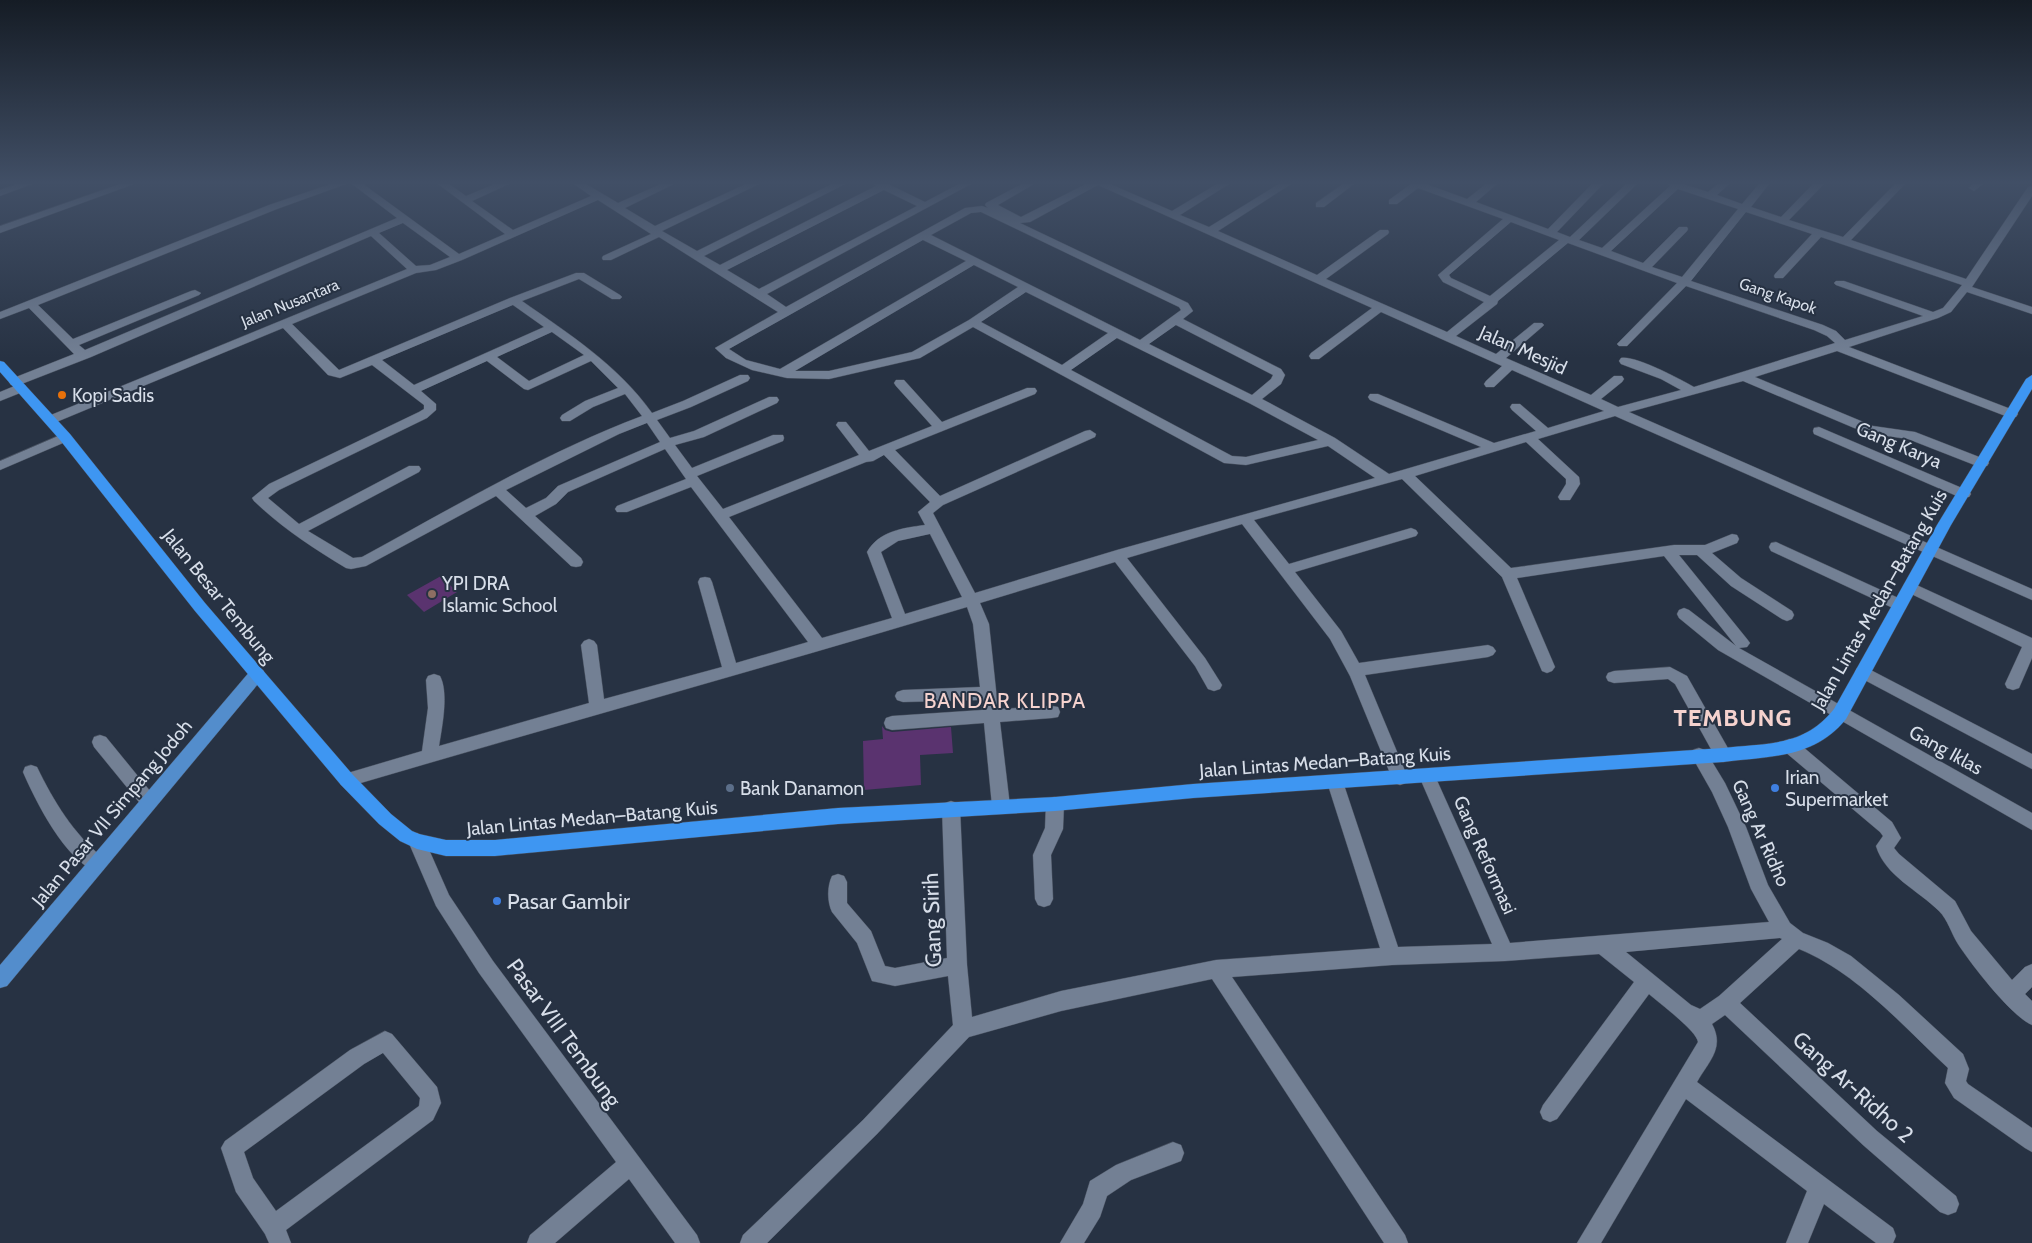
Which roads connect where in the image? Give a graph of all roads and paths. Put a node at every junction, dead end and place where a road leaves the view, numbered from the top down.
1 (185, 242) edge
2 (348, 242) edge
3 (383, 242) edge
4 (437, 242) edge
5 (494, 242) edge
6 (637, 242) edge
7 (672, 242) edge
8 (724, 242) edge
9 (774, 242) edge
10 (857, 242) edge
11 (913, 242) edge
12 (936, 242) edge
13 (1051, 242) edge
14 (1232, 242) edge
15 (1370, 242) edge
16 (1482, 242) edge
17 (1567, 242) edge
18 (1575, 242) edge
19 (1614, 242) edge
20 (1669, 242) edge
21 (1716, 242) edge
22 (1811, 242) edge
23 (1848, 242) edge
24 (1996, 242) edge
25 (1603, 252) junction
26 (696, 256) junction
27 (458, 258) junction
28 (607, 258) dead end
29 (974, 261) junction
30 (1644, 268) junction
31 (414, 270) junction
32 (719, 270) junction
33 (1779, 276) dead end
34 (1318, 280) junction
35 (1684, 282) junction
36 (1840, 282) dead end
37 (1966, 286) junction
38 (1026, 287) junction
39 (195, 293) dead end
40 (758, 294) junction
41 (616, 297) dead end
42 (514, 300) junction
43 (1492, 302) junction
44 (30, 304) junction
45 (1380, 307) junction
46 (785, 311) junction
47 (2032, 311) edge
48 (0, 316) edge
49 (1934, 316) junction
50 (1175, 320) junction
51 (973, 322) junction
52 (284, 323) junction
53 (1538, 325) dead end
54 (552, 328) junction
55 (1116, 333) junction
56 (1448, 337) junction
57 (1623, 344) dead end
58 (70, 345) junction
59 (1141, 345) junction
60 (1839, 345) junction
61 (84, 354) junction
62 (488, 356) junction
63 (592, 356) junction
64 (1315, 356) dead end
65 (1497, 359) junction
66 (374, 360) junction
67 (1625, 361) dead end
68 (1510, 365) junction
69 (1062, 370) junction
70 (784, 372) junction
71 (1743, 376) junction
72 (8, 377) edge
73 (744, 378) dead end
74 (1618, 379) dead end
75 (2032, 379) edge
76 (900, 383) dead end
77 (1490, 384) dead end
78 (413, 390) junction
79 (627, 390) junction
80 (1031, 391) dead end
81 (1692, 391) junction
82 (0, 397) edge
83 (1374, 397) dead end
84 (773, 400) dead end
85 (1253, 400) junction
86 (1591, 401) junction
87 (1516, 407) dead end
88 (1616, 412) junction
89 (2012, 414) junction
90 (566, 418) dead end
91 (649, 419) junction
92 (50, 420) junction
93 (842, 425) dead end
94 (941, 428) junction
95 (1819, 431) dead end
96 (1546, 433) junction
97 (1090, 434) dead end
98 (65, 437) junction
99 (778, 438) dead end
100 (1529, 438) junction
101 (1330, 442) junction
102 (668, 443) junction
103 (1494, 448) junction
104 (887, 450) junction
105 (868, 458) junction
106 (1982, 463) junction
107 (0, 466) edge
108 (414, 469) dead end
109 (1405, 474) junction
110 (692, 477) junction
111 (1385, 478) junction
112 (497, 489) junction
113 (1964, 494) junction
114 (1565, 497) dead end
115 (938, 502) junction
116 (622, 509) dead end
117 (525, 515) junction
118 (721, 515) junction
119 (1245, 518) junction
120 (934, 528) junction
121 (299, 530) junction
122 (1411, 533) dead end
123 (1732, 539) dead end
124 (1776, 547) dead end
125 (1700, 550) junction
126 (1668, 551) junction
127 (1930, 551) junction
128 (1117, 555) junction
129 (576, 562) dead end
130 (1286, 570) junction
131 (1508, 574) junction
132 (705, 582) dead end
133 (1910, 587) junction
134 (2032, 595) edge
135 (971, 599) junction
136 (1900, 605) junction
137 (1684, 614) dead end
138 (1787, 615) dead end
139 (900, 620) junction
140 (1742, 643) dead end
141 (818, 644) junction
142 (589, 645) dead end
143 (2031, 645) edge
144 (1488, 651) dead end
145 (1547, 667) dead end
146 (1354, 670) junction
147 (731, 671) junction
148 (1863, 672) junction
149 (257, 674) junction
150 (1614, 677) dead end
151 (434, 680) dead end
152 (2014, 684) dead end
153 (1214, 685) dead end
154 (989, 692) junction
155 (903, 696) dead end
156 (597, 707) junction
157 (1052, 712) dead end
158 (1840, 714) junction
159 (991, 716) junction
160 (892, 723) dead end
161 (100, 742) dead end
162 (1790, 746) junction
163 (1699, 755) junction
164 (1723, 755) junction
165 (430, 756) junction
166 (2032, 762) edge
167 (31, 772) dead end
168 (1426, 776) junction
169 (1400, 778) junction
170 (347, 780) junction
171 (1335, 782) junction
172 (149, 802) junction
173 (1055, 804) junction
174 (1001, 806) junction
175 (951, 808) junction
176 (2032, 822) edge
177 (416, 841) junction
178 (97, 864) junction
179 (838, 882) dead end
180 (1044, 899) dead end
181 (1790, 934) junction
182 (1602, 945) junction
183 (1505, 952) junction
184 (1392, 956) junction
185 (957, 965) junction
186 (3, 969) edge
187 (1216, 969) junction
188 (2032, 973) edge
189 (1647, 980) junction
190 (2011, 995) junction
191 (1726, 1003) junction
192 (1689, 1015) junction
193 (2032, 1016) edge
194 (963, 1029) junction
195 (1683, 1084) junction
196 (1550, 1112) dead end
197 (2032, 1141) edge
198 (1173, 1153) dead end
199 (630, 1164) junction
200 (1820, 1187) junction
201 (1948, 1204) dead end
202 (276, 1235) edge
203 (1885, 1236) dead end
204 (538, 1243) edge
205 (689, 1243) edge
206 (751, 1243) edge
207 (1071, 1243) edge
208 (1397, 1243) edge
209 (1588, 1243) edge
210 (1797, 1243) edge

1 - 44 street
2 - 61 street
3 - 31 street
4 - 27 street
5 - 27 street, Jalan Nusantara
6 - 28 street
7 - 26 street
8 - 26 street
9 - 32 street
10 - 40 street
11 - 46 street
12 - 29 street
13 - 50 street
14 - 34 street, Jalan Mesjid
15 - 34 street
16 - 43 street
17 - 43 street
18 - 25 street, Gang Kapok
19 - 25 street
20 - 30 street
21 - 35 street
22 - 33 street
23 - 37 street
24 - 37 street
25 - 30 street, Gang Kapok
26 - 32 street
27 - 31 street, Jalan Nusantara
29 - 38 street
29 - 70 street
30 - 35 street, Gang Kapok
31 - 52 street, Jalan Nusantara
32 - 40 street
34 - 45 street, Jalan Mesjid
35 - 57 street
35 - 60 street, Gang Kapok
36 - 49 street
37 - 47 street
37 - 49 street
38 - 51 street
38 - 55 street
39 - 58 street
40 - 46 street
41 - 42 street
42 - 54 street
42 - 66 street
43 - 56 street
44 - 48 street
44 - 58 street
45 - 56 street, Jalan Mesjid
45 - 64 street
46 - 70 street
49 - 60 street
50 - 59 street
50 - 85 street
51 - 69 street
51 - 70 street
52 - 66 street
52 - 92 street, Jalan Nusantara
53 - 65 street
54 - 62 street
54 - 63 street
55 - 59 street
55 - 69 street
56 - 65 street, Jalan Mesjid
58 - 61 street
59 - 85 street
60 - 71 street
60 - 89 street, Gang Kapok
61 - 72 street
62 - 63 street
62 - 78 street
63 - 79 street
65 - 68 street, Jalan Mesjid
66 - 78 street
67 - 81 street
68 - 77 street
68 - 86 street, Jalan Mesjid
69 - 101 street
71 - 81 street
71 - 106 street
72 - 82 street
72 - 92 highway, Jalan Besar Tembung
73 - 91 street
74 - 86 street
75 - 89 highway, Jalan Lintas Medan–Batang Kuis
76 - 94 street
78 - 121 street
79 - 90 street
79 - 91 street
80 - 94 street
81 - 88 street
83 - 103 street
84 - 102 street
85 - 101 street
86 - 88 street, Jalan Mesjid
87 - 96 street
88 - 96 street
88 - 127 street, Jalan Mesjid
89 - 106 highway, Jalan Lintas Medan–Batang Kuis
91 - 102 street
91 - 112 street
92 - 98 highway, Jalan Besar Tembung
93 - 105 street
94 - 104 street
95 - 113 street, Gang Karya
96 - 100 street
97 - 115 street
98 - 107 street
98 - 149 highway, Jalan Besar Tembung
99 - 110 street
100 - 103 street
100 - 114 street
101 - 111 street
102 - 110 street
102 - 117 street
103 - 109 street
104 - 105 street
104 - 115 street
105 - 118 street
106 - 113 highway, Jalan Lintas Medan–Batang Kuis
108 - 121 street
109 - 111 street
109 - 131 street
110 - 116 street
110 - 118 street
111 - 119 street
112 - 117 street
112 - 121 street
113 - 127 highway, Jalan Lintas Medan–Batang Kuis
115 - 120 street
117 - 129 street
118 - 141 street
119 - 128 street
119 - 130 street
120 - 135 street
120 - 139 street
122 - 130 street
123 - 125 street
124 - 136 street
125 - 126 street
125 - 138 street
126 - 131 street
126 - 140 street
127 - 133 highway, Jalan Lintas Medan–Batang Kuis
127 - 134 street, Jalan Mesjid
128 - 135 street
128 - 153 street
130 - 146 street
131 - 145 street
132 - 147 street
133 - 136 highway, Jalan Lintas Medan–Batang Kuis
133 - 143 street
135 - 139 street
135 - 154 street
136 - 148 highway, Jalan Lintas Medan–Batang Kuis
137 - 158 street, Gang Iklas
139 - 141 street
141 - 147 street
142 - 156 street
143 - 152 street
144 - 146 street
146 - 169 street
147 - 156 street
148 - 158 highway, Jalan Lintas Medan–Batang Kuis
148 - 166 street
149 - 170 highway, Jalan Besar Tembung
149 - 172 main road, Jalan Pasar VII Simpang Jodoh
150 - 164 street
151 - 165 street
154 - 155 street
154 - 159 street
156 - 165 street
157 - 159 street
158 - 162 highway, Jalan Lintas Medan–Batang Kuis
158 - 176 street, Gang Iklas
159 - 160 street
159 - 174 street
161 - 172 street
162 - 164 highway, Jalan Lintas Medan–Batang Kuis
162 - 190 street
163 - 164 highway, Jalan Lintas Medan–Batang Kuis
163 - 168 highway, Jalan Lintas Medan–Batang Kuis
163 - 181 street, Gang Ar Ridho
165 - 170 street
167 - 178 street
168 - 169 highway, Jalan Lintas Medan–Batang Kuis
168 - 183 street, Gang Reformasi
169 - 171 highway, Jalan Lintas Medan–Batang Kuis
170 - 177 highway, Jalan Besar Tembung
171 - 173 highway, Jalan Lintas Medan–Batang Kuis
171 - 184 street
172 - 178 main road, Jalan Pasar VII Simpang Jodoh
173 - 174 highway, Jalan Lintas Medan–Batang Kuis
173 - 180 street
174 - 175 highway, Jalan Lintas Medan–Batang Kuis
175 - 177 highway, Jalan Lintas Medan–Batang Kuis
175 - 185 street, Gang Sirih
177 - 199 street, Pasar VIII Tembung
178 - 186 main road, Jalan Pasar VII Simpang Jodoh
179 - 185 street
181 - 182 street
181 - 191 street
181 - 197 street
182 - 183 street
182 - 189 street
183 - 184 street
184 - 187 street
185 - 194 street, Gang Sirih
187 - 194 street
187 - 208 street
188 - 190 street
189 - 192 street
189 - 196 street
190 - 193 street
191 - 192 street
191 - 201 street, Gang Ar-Ridho 2
192 - 195 street
194 - 206 street
195 - 200 street
195 - 209 street
198 - 207 street
199 - 204 street
199 - 205 street, Pasar VIII Tembung
200 - 203 street
200 - 210 street
202 - 202 street

